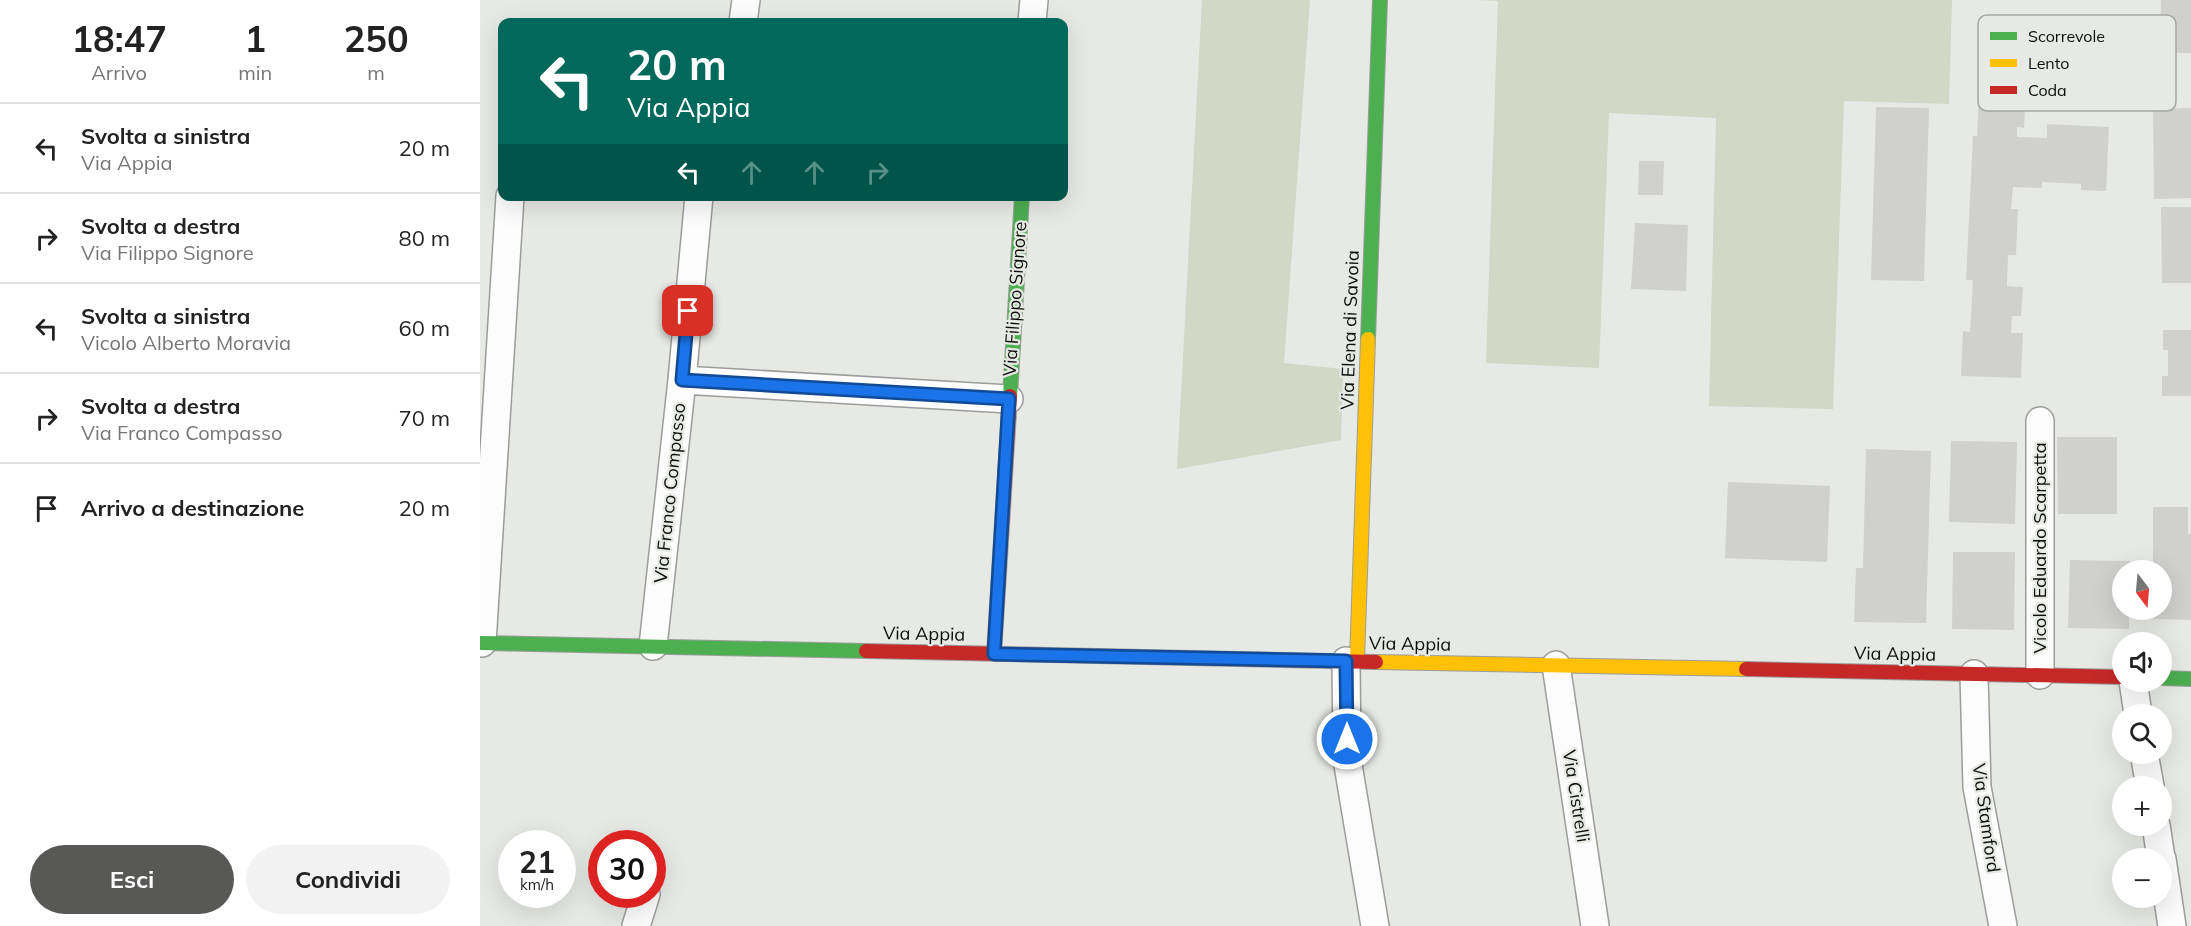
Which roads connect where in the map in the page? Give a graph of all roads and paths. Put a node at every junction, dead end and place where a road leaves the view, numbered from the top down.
1 (746, 0) edge
2 (1034, 0) edge
3 (1380, 0) edge
4 (744, 18) edge
5 (1032, 18) edge
6 (510, 201) edge
7 (699, 201) edge
8 (1022, 201) edge
9 (682, 380) junction
10 (1009, 399) junction
11 (2040, 421) dead end
12 (481, 643) edge
13 (653, 646) junction
14 (994, 654) junction
15 (1352, 661) junction
16 (1556, 665) junction
17 (1974, 674) junction
18 (2040, 675) junction
19 (2112, 677) edge
20 (2172, 678) edge
21 (2191, 679) edge
22 (642, 908) edge
23 (2169, 908) edge
24 (636, 926) edge
25 (1376, 926) edge
26 (1595, 926) edge
27 (2003, 926) edge
28 (2172, 926) edge

1 - 4 street
2 - 5 street
3 - 15 main road, Via Elena di Savoia
6 - 12 street
7 - 9 street, Via Franco Compasso
8 - 10 main road, Via Filippo Signore
9 - 10 street
9 - 13 street, Via Franco Compasso
10 - 14 main road, Via Filippo Signore
11 - 18 street, Vicolo Eduardo Scarpetta
12 - 13 main road, Via Appia
13 - 14 main road, Via Appia
14 - 15 main road, Via Appia
15 - 16 main road, Via Appia
15 - 25 street
16 - 17 main road, Via Appia
16 - 26 street, Via Cistrelli
17 - 18 main road, Via Appia
17 - 27 street, Via Stamford
18 - 19 main road, Via Appia
20 - 21 main road
22 - 24 street
23 - 28 street

